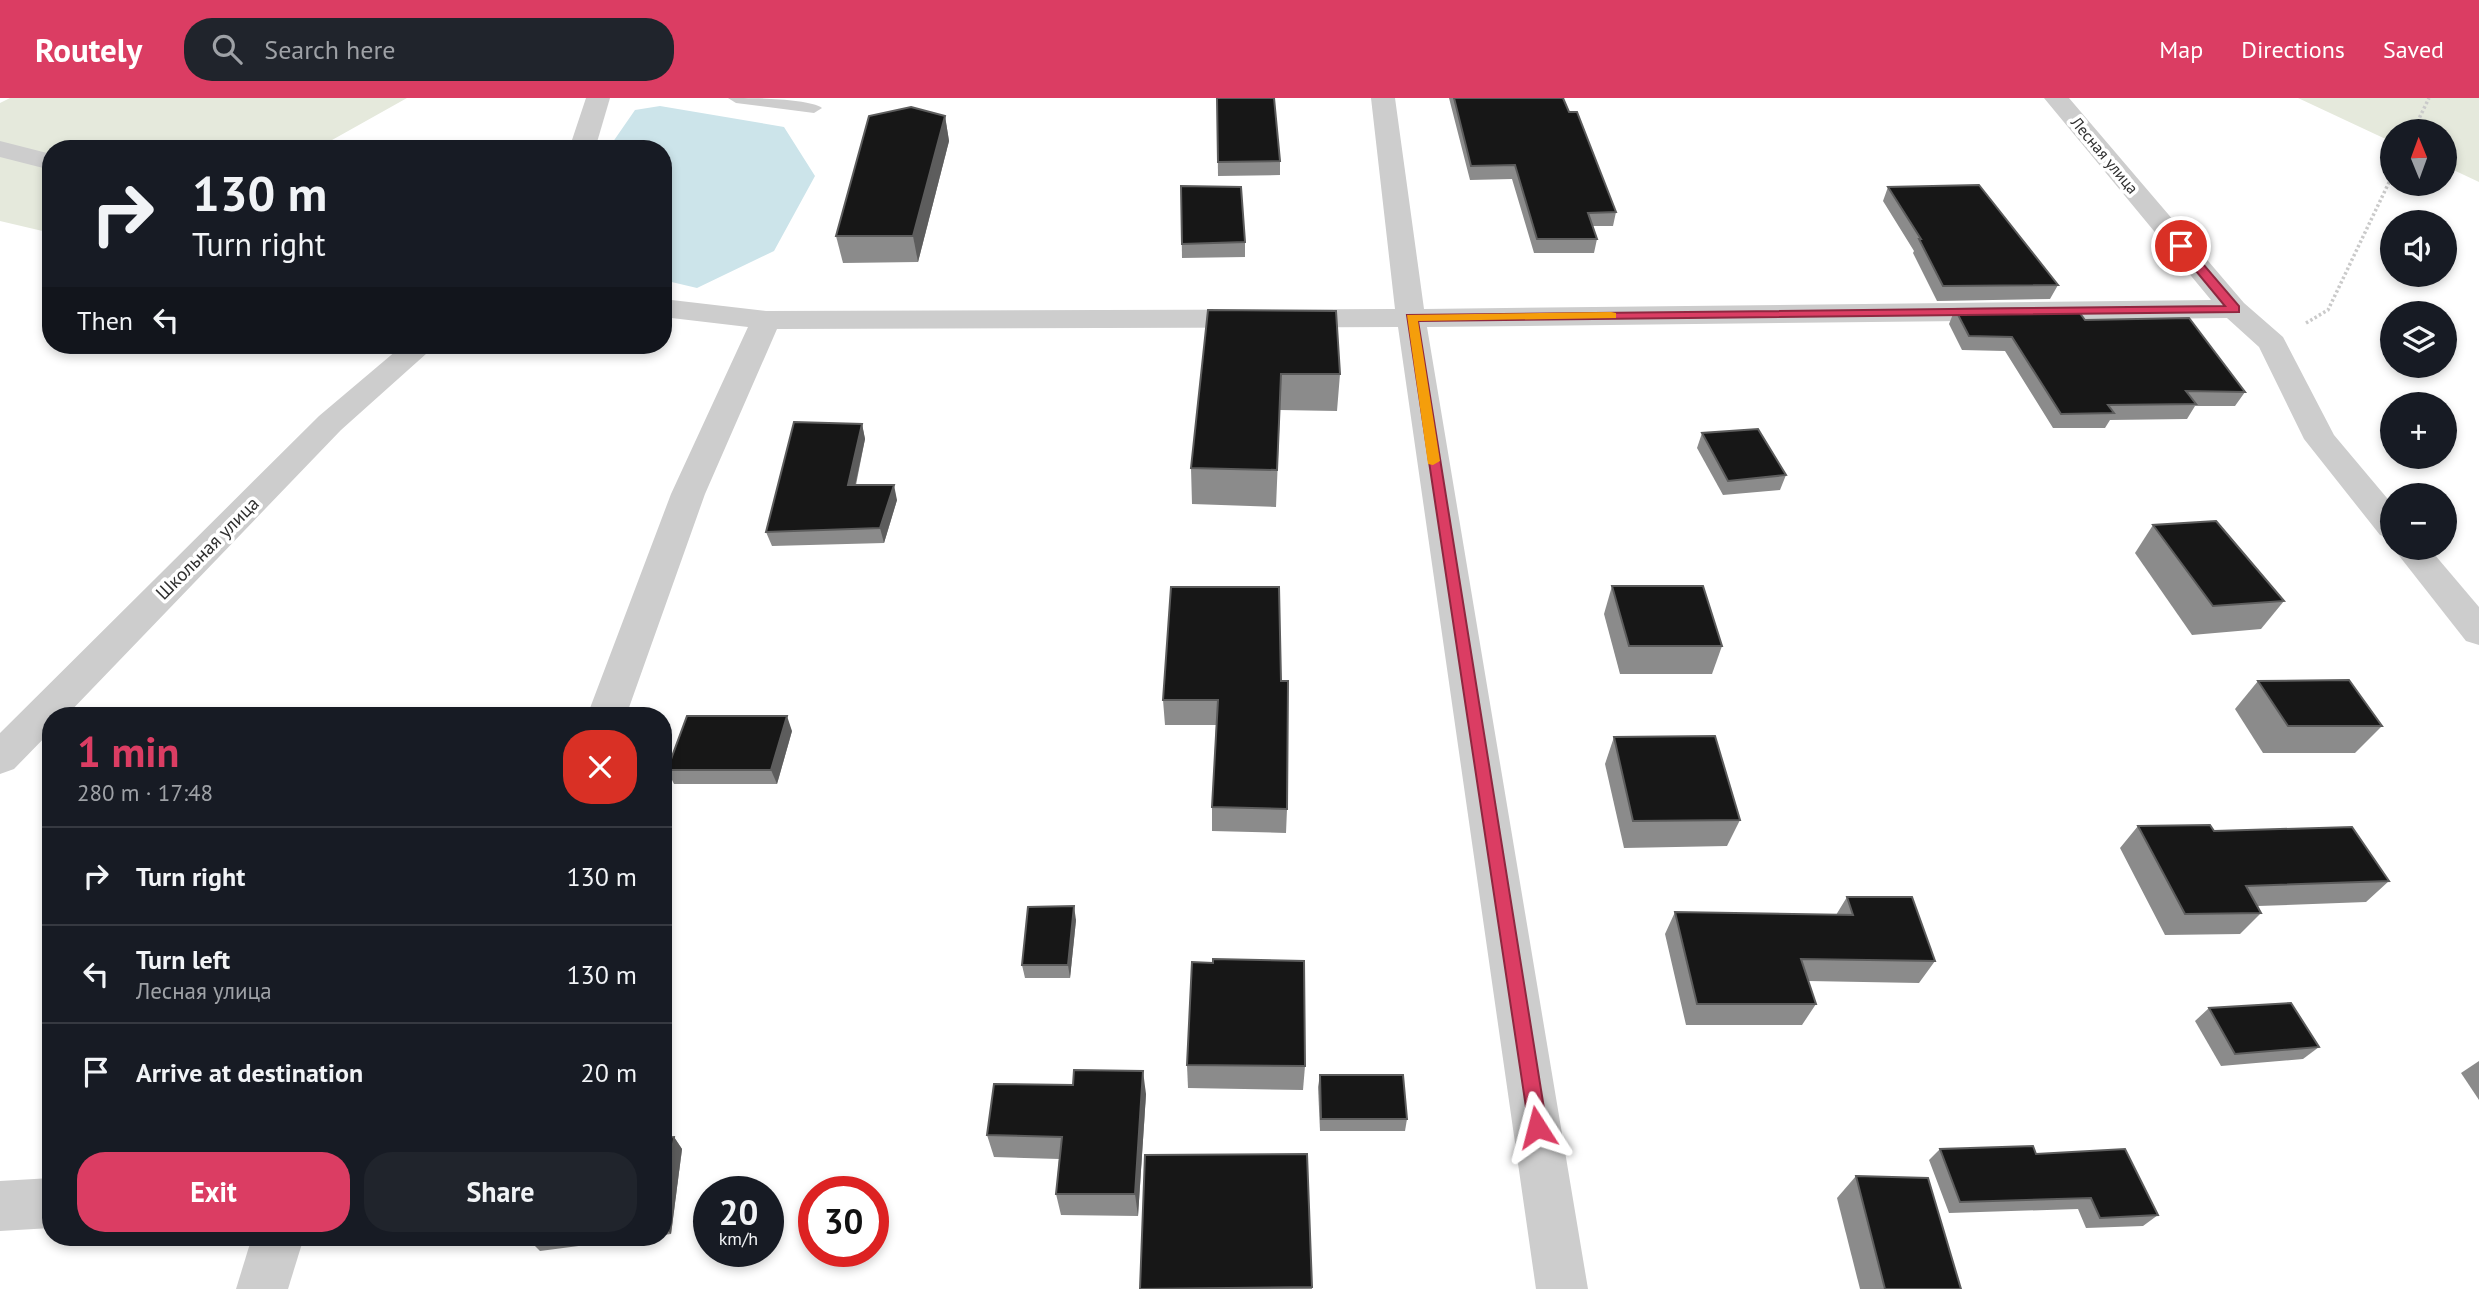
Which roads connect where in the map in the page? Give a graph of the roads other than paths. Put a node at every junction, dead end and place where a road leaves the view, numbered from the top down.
1 (598, 98) edge
2 (736, 98) edge
3 (1382, 98) edge
4 (2056, 98) edge
5 (814, 108) dead end
6 (585, 140) edge
7 (0, 149) edge
8 (42, 160) edge
9 (672, 309) edge
10 (2234, 309) junction
11 (1411, 318) junction
12 (766, 320) junction
13 (411, 354) edge
14 (2380, 512) edge
15 (2420, 560) edge
16 (2479, 632) edge
17 (50, 707) edge
18 (609, 707) edge
19 (42, 715) edge
20 (0, 758) edge
21 (42, 1204) edge
22 (0, 1206) edge
23 (275, 1246) edge
24 (262, 1289) edge
25 (1562, 1289) edge

1 - 6 street
2 - 5 lane
3 - 11 street
4 - 10 street, Лесная улица
7 - 8 street
9 - 12 street
10 - 11 street
10 - 14 street, Лесная улица
11 - 12 street
11 - 25 street
12 - 18 street
13 - 17 street, Школьная улица
15 - 16 street
19 - 20 street, Школьная улица
21 - 22 street
23 - 24 street

